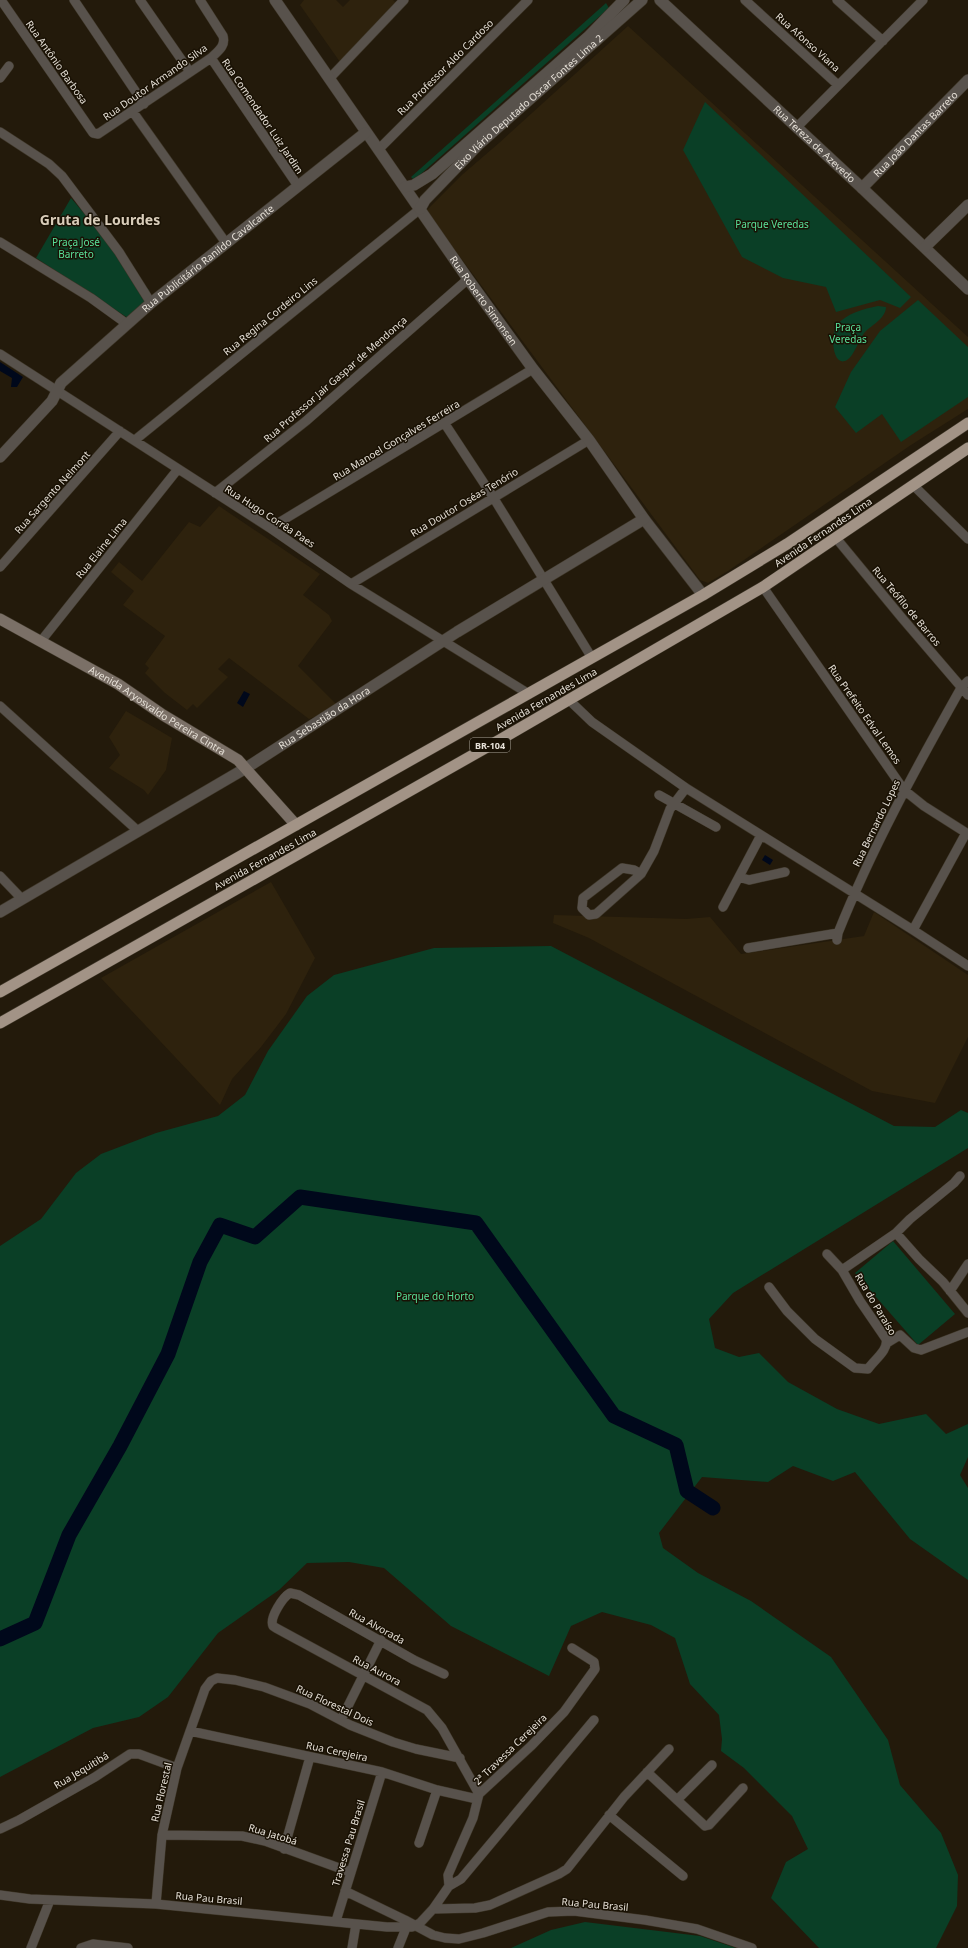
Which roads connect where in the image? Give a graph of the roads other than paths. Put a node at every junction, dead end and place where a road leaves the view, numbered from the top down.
1 (1, 0) edge
2 (74, 0) edge
3 (140, 0) edge
4 (200, 0) edge
5 (404, 0) edge
6 (528, 0) edge
7 (624, 0) edge
8 (642, 0) edge
9 (660, 0) edge
10 (745, 0) edge
11 (837, 0) edge
12 (923, 0) edge
13 (279, 2) edge
14 (883, 41) junction
15 (224, 44) joint
16 (211, 58) junction
17 (9, 66) dead end
18 (190, 72) junction
19 (0, 78) edge
20 (329, 79) junction
21 (968, 80) edge
22 (838, 85) junction
23 (144, 104) junction
24 (133, 112) junction
25 (797, 127) junction
26 (0, 132) edge
27 (365, 133) junction
28 (98, 134) joint
29 (378, 150) junction
30 (298, 186) junction
31 (404, 187) junction
32 (862, 188) junction
33 (968, 205) edge
34 (420, 209) junction
35 (0, 242) edge
36 (226, 243) junction
37 (925, 247) junction
38 (468, 279) junction
39 (968, 289) edge
40 (151, 302) junction
41 (127, 324) junction
42 (0, 354) edge
43 (533, 369) junction
44 (57, 391) junction
45 (968, 423) edge
46 (445, 424) junction
47 (120, 432) junction
48 (135, 440) junction
49 (589, 440) junction
50 (968, 448) edge
51 (0, 457) edge
52 (178, 469) junction
53 (913, 485) junction
54 (215, 493) junction
55 (493, 497) junction
56 (644, 519) junction
57 (270, 528) junction
58 (836, 538) junction
59 (968, 539) edge
60 (0, 567) edge
61 (543, 580) junction
62 (351, 584) junction
63 (763, 587) junction
64 (703, 595) junction
65 (0, 619) edge
66 (41, 641) junction
67 (443, 641) junction
68 (592, 658) junction
69 (968, 681) edge
70 (961, 688) junction
71 (529, 694) junction
72 (968, 695) edge
73 (569, 700) junction
74 (0, 706) edge
75 (246, 768) junction
76 (686, 788) junction
77 (904, 790) junction
78 (659, 794) dead end
79 (674, 803) junction
80 (296, 824) junction
81 (716, 828) dead end
82 (138, 831) junction
83 (967, 834) edge
84 (761, 835) junction
85 (785, 872) dead end
86 (641, 874) junction
87 (0, 876) edge
88 (739, 877) junction
89 (854, 893) junction
90 (22, 899) junction
91 (723, 907) dead end
92 (0, 912) edge
93 (913, 930) junction
94 (748, 948) dead end
95 (968, 966) edge
96 (0, 992) edge
97 (0, 1023) edge
98 (960, 1176) dead end
99 (896, 1233) junction
100 (827, 1254) dead end
101 (968, 1264) edge
102 (842, 1270) junction
103 (769, 1287) dead end
104 (950, 1291) junction
105 (968, 1313) edge
106 (968, 1332) edge
107 (887, 1343) junction
108 (299, 1595) joint
109 (381, 1640) junction
110 (572, 1648) dead end
111 (444, 1674) dead end
112 (363, 1676) junction
113 (205, 1689) joint
114 (341, 1720) junction
115 (594, 1720) dead end
116 (190, 1731) junction
117 (669, 1749) dead end
118 (310, 1757) junction
119 (460, 1758) junction
120 (712, 1765) dead end
121 (177, 1768) junction
122 (382, 1772) junction
123 (647, 1772) junction
124 (743, 1788) dead end
125 (437, 1790) junction
126 (478, 1797) junction
127 (677, 1800) junction
128 (609, 1815) junction
129 (0, 1828) edge
130 (162, 1835) junction
131 (419, 1843) dead end
132 (284, 1849) junction
133 (350, 1872) junction
134 (683, 1876) dead end
135 (449, 1886) junction
136 (345, 1892) junction
137 (0, 1895) edge
138 (50, 1900) junction
139 (156, 1904) junction
140 (434, 1909) junction
141 (336, 1921) junction
142 (356, 1924) junction
143 (416, 1926) junction
144 (406, 1928) junction
145 (31, 1948) edge
146 (81, 1948) edge
147 (128, 1948) edge
148 (352, 1948) edge
149 (398, 1948) edge
150 (752, 1948) edge

1 - 28 street, Rua Antônio Barbosa
2 - 23 street
3 - 18 street
4 - 15 street, Rua Comendador Luiz Jardim
5 - 20 street
6 - 29 street, Rua Professor Aldo Cardoso
7 - 31 street, Eixo Viário Deputado Oscar Fontes Lima 2
8 - 34 street, Eixo Viário Deputado Oscar Fontes Lima 2
9 - 25 street, Rua Tereza de Azevedo
10 - 22 street, Rua Afonso Viana
11 - 14 street
12 - 14 street
13 - 20 street, Rua Roberto Simonsen
14 - 22 street
15 - 16 street, Rua Doutor Armando Silva
16 - 18 street, Rua Doutor Armando Silva
16 - 30 street, Rua Comendador Luiz Jardim
17 - 19 street
18 - 23 street, Rua Doutor Armando Silva
20 - 27 street, Rua Roberto Simonsen
21 - 32 street, Rua João Dantas Barreto
22 - 25 street
23 - 24 street, Rua Doutor Armando Silva
24 - 28 street, Rua Doutor Armando Silva
24 - 36 street
25 - 32 street, Rua Tereza de Azevedo
26 - 40 street
27 - 29 street, Rua Roberto Simonsen
27 - 30 street, Rua Publicitário Ranildo Cavalcante
29 - 31 street, Rua Roberto Simonsen
30 - 36 street, Rua Publicitário Ranildo Cavalcante
31 - 34 street, Rua Roberto Simonsen
32 - 37 street, Rua Tereza de Azevedo
33 - 37 street
34 - 38 street, Rua Roberto Simonsen
34 - 48 street, Rua Regina Cordeiro Lins
35 - 41 street
36 - 40 street, Rua Publicitário Ranildo Cavalcante
37 - 39 street, Rua Tereza de Azevedo
38 - 43 street, Rua Roberto Simonsen
38 - 54 street, Rua Professor Jair Gaspar de Mendonça
40 - 41 street, Rua Publicitário Ranildo Cavalcante
41 - 44 street, Rua Publicitário Ranildo Cavalcante
42 - 44 street, Rua Hugo Corrêa Paes
43 - 46 street, Rua Manoel Gonçalves Ferreira
43 - 49 street, Rua Roberto Simonsen
44 - 47 street, Rua Hugo Corrêa Paes
44 - 51 street, Rua Publicitário Ranildo Cavalcante
45 - 64 highway, Avenida Fernandes Lima / BR-104
46 - 55 street
46 - 57 street, Rua Manoel Gonçalves Ferreira
47 - 48 street, Rua Hugo Corrêa Paes
47 - 60 street, Rua Sargento Nelmont
48 - 52 street, Rua Hugo Corrêa Paes
49 - 55 street, Rua Doutor Oséas Tenório
49 - 56 street, Rua Roberto Simonsen
50 - 53 highway, Avenida Fernandes Lima / BR-104
52 - 54 street, Rua Hugo Corrêa Paes
52 - 66 street, Rua Elaine Lima
53 - 58 highway, Avenida Fernandes Lima / BR-104
53 - 59 street
54 - 57 street, Rua Hugo Corrêa Paes
55 - 61 street
55 - 62 street, Rua Doutor Oséas Tenório
56 - 61 street, Rua Sebastião da Hora
56 - 64 street, Rua Roberto Simonsen
57 - 62 street, Rua Hugo Corrêa Paes
58 - 63 highway, Avenida Fernandes Lima / BR-104
58 - 70 street, Rua Teófilo de Barros
61 - 67 street, Rua Sebastião da Hora
61 - 68 street
62 - 67 street, Rua Hugo Corrêa Paes
63 - 73 highway, Avenida Fernandes Lima / BR-104
63 - 77 street, Rua Prefeito Edval Lemos
64 - 68 highway, Avenida Fernandes Lima / BR-104
65 - 66 main road, Avenida Aryosvaldo Pereira Cintra
66 - 75 main road, Avenida Aryosvaldo Pereira Cintra
67 - 71 street, Rua Hugo Corrêa Paes
67 - 75 street, Rua Sebastião da Hora
68 - 71 highway, Avenida Fernandes Lima / BR-104
69 - 70 street, Rua Bernardo Lopes
70 - 72 street, Rua Teófilo de Barros
70 - 77 street, Rua Bernardo Lopes
71 - 80 highway, Avenida Fernandes Lima / BR-104
73 - 76 street
73 - 97 highway, Avenida Fernandes Lima / BR-104
74 - 82 street
75 - 80 main road, Avenida Aryosvaldo Pereira Cintra
75 - 82 street, Rua Sebastião da Hora
76 - 79 street
76 - 84 street
77 - 83 street, Rua Prefeito Edval Lemos
77 - 89 street, Rua Bernardo Lopes
78 - 79 street
79 - 81 street
79 - 86 street
80 - 96 highway, Avenida Fernandes Lima / BR-104
82 - 90 street, Rua Sebastião da Hora
83 - 93 street
84 - 88 street
84 - 89 street
85 - 88 street
86 - 86 street
87 - 90 street
88 - 91 street
89 - 93 street
89 - 94 street, Rua Bernardo Lopes
90 - 92 street, Rua Sebastião da Hora
93 - 95 street
98 - 99 street
99 - 102 street
99 - 104 street
100 - 102 street, Rua do Paraíso
101 - 104 street
102 - 107 street, Rua do Paraíso
103 - 107 street, Rua do Paraíso
104 - 105 street
106 - 107 street
108 - 109 street, Rua Alvorada
108 - 112 street, Rua Aurora
109 - 111 street, Rua Alvorada
109 - 112 street
110 - 126 street, 2ª Travessa Cerejeira
112 - 114 street
112 - 119 street, Rua Aurora
113 - 114 street, Rua Florestal Dois
113 - 116 street, Rua Florestal
114 - 119 street, Rua Florestal Dois
115 - 135 street
116 - 118 street, Rua Cerejeira
116 - 121 street, Rua Florestal
117 - 123 street
118 - 122 street, Rua Cerejeira
118 - 132 street
119 - 126 street, Rua Aurora
120 - 127 street
121 - 129 street, Rua Jequitibá
121 - 130 street, Rua Florestal
122 - 125 street, Rua Cerejeira
122 - 133 street, Travessa Pau Brasil
123 - 127 street
123 - 128 street
124 - 127 street
125 - 126 street, Rua Cerejeira
125 - 131 street
126 - 135 street, 2ª Travessa Cerejeira
128 - 134 street
128 - 140 street
130 - 132 street, Rua Jatobá
130 - 139 street, Rua Florestal
132 - 133 street, Rua Jatobá
133 - 136 street, Travessa Pau Brasil
135 - 140 street
136 - 141 street, Travessa Pau Brasil
136 - 143 street, Rua Pau Brasil
137 - 138 street, Rua Pau Brasil
138 - 139 street, Rua Pau Brasil
138 - 145 street
139 - 141 street, Rua Pau Brasil
140 - 143 street
141 - 142 street, Rua Pau Brasil
142 - 144 street, Rua Pau Brasil
142 - 148 street
143 - 144 street, Rua Pau Brasil
143 - 150 street, Rua Pau Brasil
144 - 149 street
146 - 147 street

